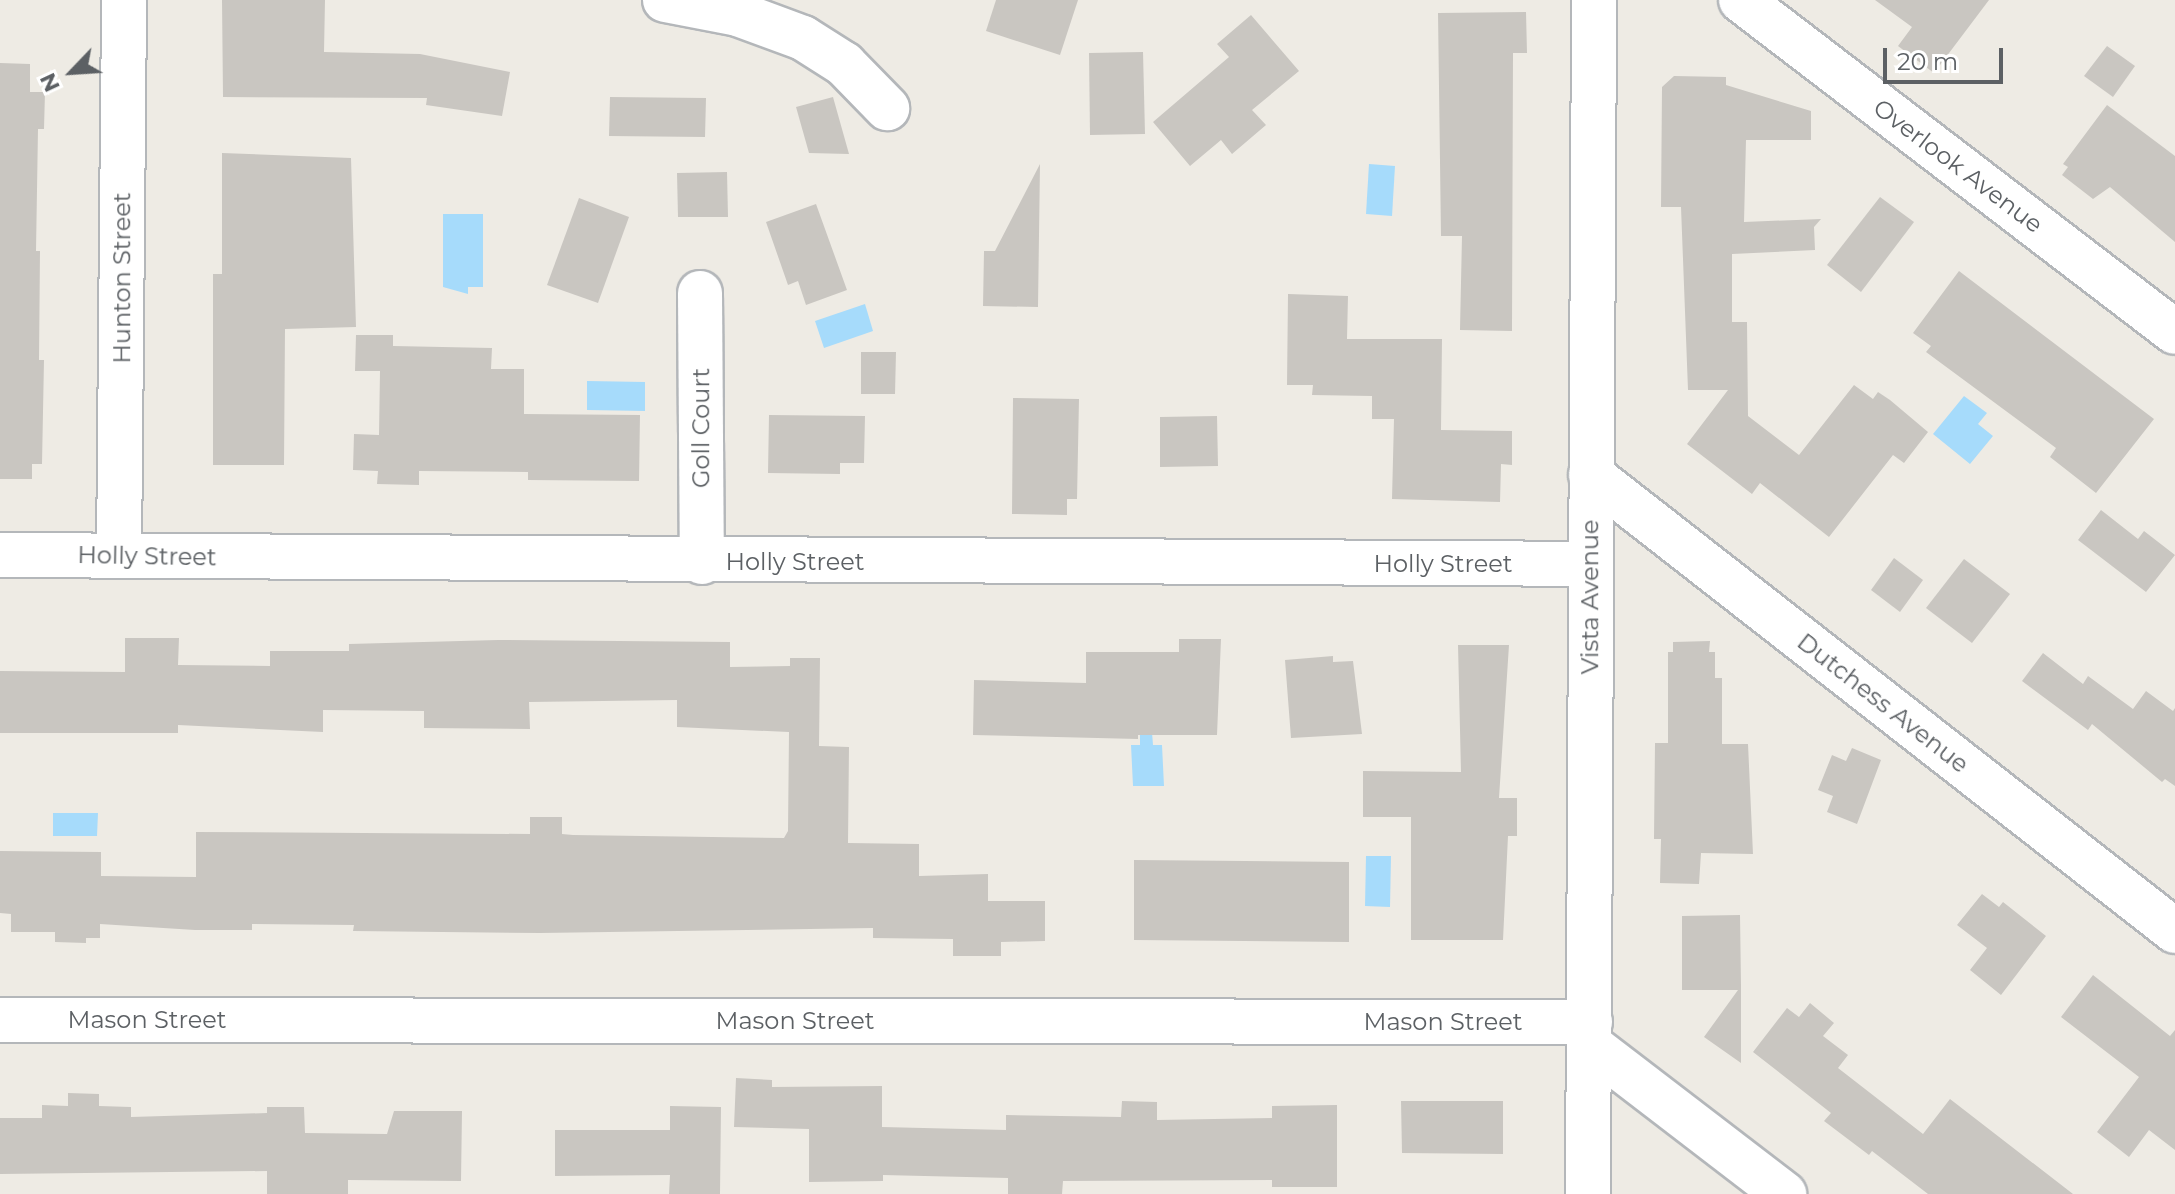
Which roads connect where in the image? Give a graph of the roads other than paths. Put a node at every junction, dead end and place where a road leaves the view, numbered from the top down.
1 (124, 0) edge
2 (665, 0) edge
3 (1594, 0) edge
4 (1741, 0) edge
5 (887, 108) dead end
6 (700, 293) dead end
7 (2175, 332) edge
8 (1591, 475) junction
9 (0, 555) edge
10 (119, 556) junction
11 (702, 562) junction
12 (1590, 564) junction
13 (2175, 931) edge
14 (0, 1020) edge
15 (1590, 1033) junction
16 (1588, 1194) edge
17 (1784, 1194) edge

1 - 10 street, Hunton Street
2 - 5 street
3 - 8 street, Vista Avenue
4 - 7 street, Overlook Avenue
6 - 11 street, Goll Court
8 - 12 street, Vista Avenue
8 - 13 street, Dutchess Avenue
9 - 10 street, Holly Street
10 - 11 street, Holly Street
11 - 12 street, Holly Street
12 - 15 street, Vista Avenue
14 - 15 street, Mason Street
15 - 16 street, Vista Avenue
15 - 17 street

